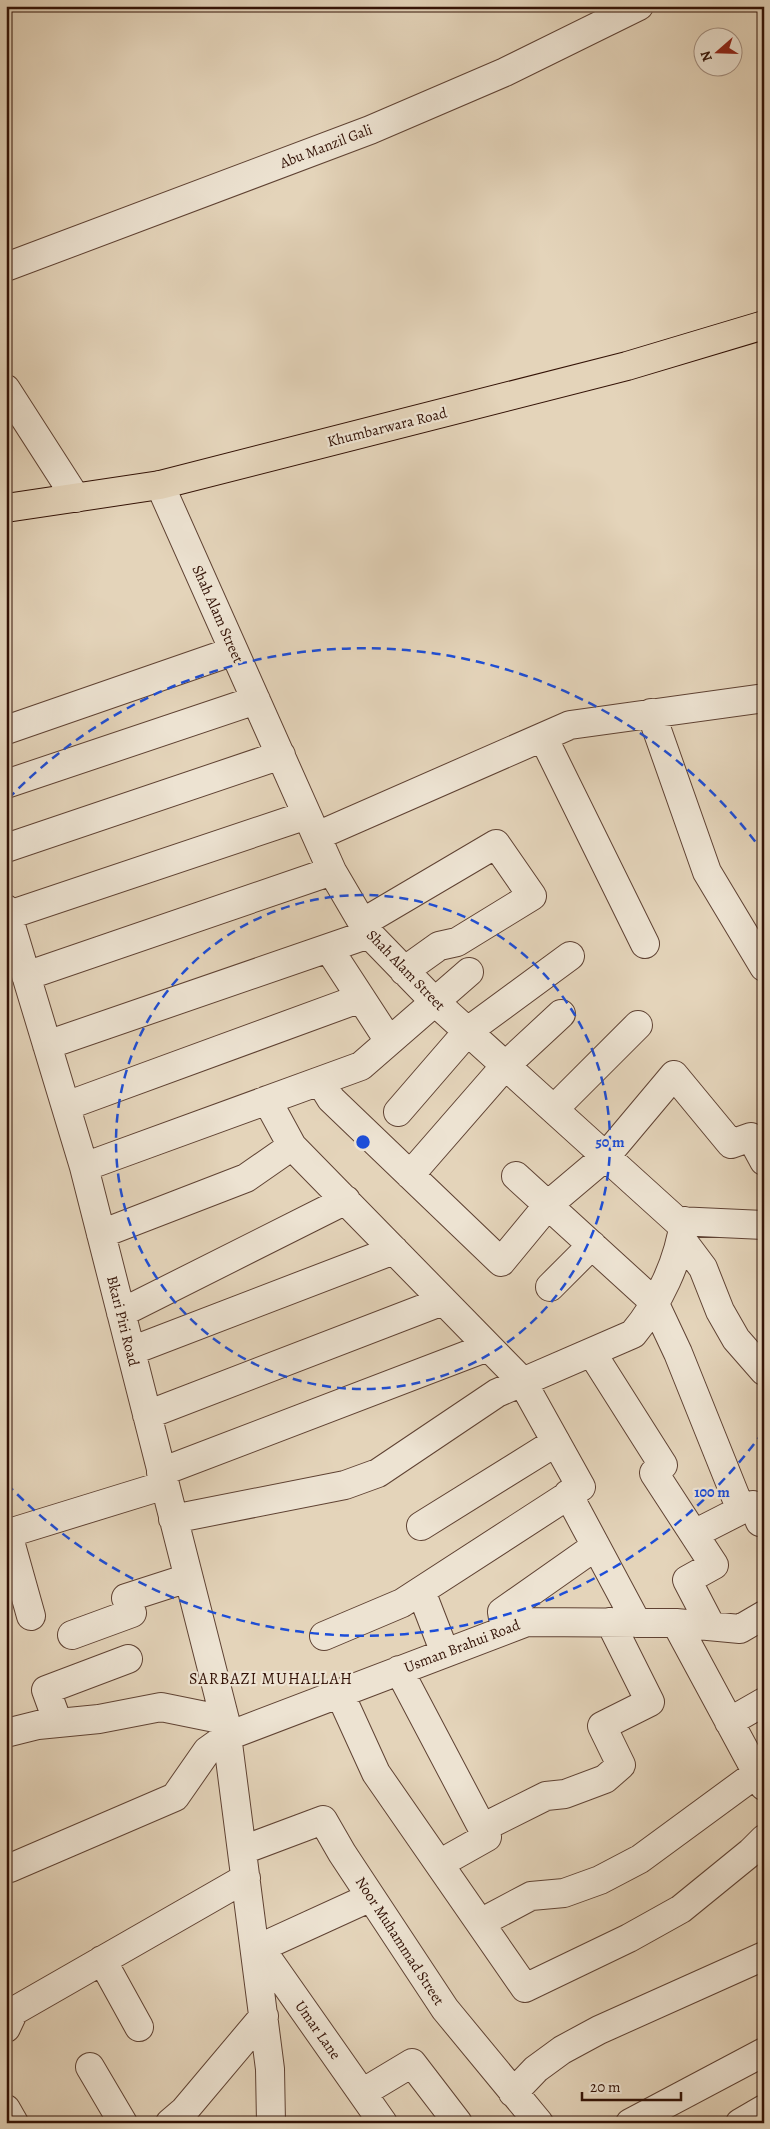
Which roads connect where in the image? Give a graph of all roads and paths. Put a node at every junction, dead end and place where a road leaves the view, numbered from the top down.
1 (638, 6) edge
2 (6, 267) edge
3 (764, 325) edge
4 (6, 389) edge
5 (160, 485) junction
6 (76, 498) junction
7 (6, 508) edge
8 (234, 651) junction
9 (764, 698) edge
10 (256, 700) junction
11 (651, 713) junction
12 (6, 730) edge
13 (543, 737) junction
14 (281, 755) junction
15 (6, 784) edge
16 (312, 826) junction
17 (6, 848) edge
18 (332, 871) junction
19 (7, 913) edge
20 (366, 929) junction
21 (645, 944) dead end
22 (328, 948) junction
23 (570, 956) dead end
24 (764, 967) edge
25 (18, 969) edge
26 (404, 971) junction
27 (469, 972) dead end
28 (361, 998) junction
29 (434, 1001) junction
30 (561, 1014) dead end
31 (638, 1025) dead end
32 (468, 1031) junction
33 (389, 1041) junction
34 (47, 1045) junction
35 (505, 1066) junction
36 (320, 1081) junction
37 (267, 1100) junction
38 (66, 1106) junction
39 (554, 1109) junction
40 (398, 1112) dead end
41 (292, 1146) junction
42 (606, 1156) junction
43 (764, 1161) edge
44 (84, 1167) junction
45 (410, 1175) junction
46 (516, 1176) dead end
47 (346, 1200) junction
48 (548, 1205) junction
49 (762, 1229) edge
50 (683, 1230) junction
51 (101, 1234) junction
52 (592, 1246) junction
53 (394, 1250) junction
54 (550, 1287) dead end
55 (443, 1301) junction
56 (654, 1302) junction
57 (121, 1313) junction
58 (488, 1347) junction
59 (131, 1351) junction
60 (592, 1352) junction
61 (764, 1371) edge
62 (522, 1381) junction
63 (147, 1415) junction
64 (556, 1442) junction
65 (163, 1478) junction
66 (568, 1494) junction
67 (753, 1515) edge
68 (173, 1519) junction
69 (421, 1526) dead end
70 (7, 1534) edge
71 (694, 1534) junction
72 (596, 1546) junction
73 (188, 1578) junction
74 (421, 1591) junction
75 (764, 1615) edge
76 (31, 1616) dead end
77 (610, 1622) junction
78 (638, 1623) junction
79 (676, 1623) junction
80 (711, 1626) junction
81 (506, 1630) junction
82 (72, 1635) dead end
83 (324, 1636) dead end
84 (445, 1653) junction
85 (128, 1659) dead end
86 (400, 1670) junction
87 (340, 1694) junction
88 (764, 1702) edge
89 (729, 1722) junction
90 (58, 1723) junction
91 (226, 1728) junction
92 (6, 1733) edge
93 (761, 1775) edge
94 (482, 1828) junction
95 (764, 1839) edge
96 (243, 1850) junction
97 (439, 1864) junction
98 (10, 1868) dead end
99 (246, 1878) junction
100 (370, 1896) junction
101 (480, 1923) junction
102 (256, 1945) junction
103 (764, 1956) edge
104 (102, 1960) junction
105 (264, 2016) junction
106 (139, 2027) dead end
107 (6, 2028) edge
108 (764, 2052) edge
109 (90, 2067) dead end
110 (6, 2088) edge
111 (362, 2093) junction
112 (513, 2093) junction
113 (6, 2100) edge
114 (6, 2109) edge
115 (764, 2109) edge
116 (14, 2123) edge
117 (123, 2123) edge
118 (170, 2123) edge
119 (271, 2123) edge
120 (383, 2123) edge
121 (458, 2123) edge
122 (538, 2123) edge
123 (630, 2123) edge
124 (740, 2123) edge

1 - 2 street, Abu Manzil Gali
3 - 5 main road, Khumbarwara Road
4 - 6 street
5 - 6 main road, Khumbarwara Road
5 - 8 street, Shah Alam Street
6 - 7 main road, Khumbarwara Road
8 - 10 street, Shah Alam Street
8 - 12 street
9 - 11 street
10 - 14 street, Shah Alam Street
10 - 15 street
11 - 13 street
11 - 24 street
13 - 16 street
13 - 21 street
14 - 16 street, Shah Alam Street
14 - 17 street
16 - 18 street, Shah Alam Street
16 - 19 street
18 - 20 street, Shah Alam Street
18 - 25 street
19 - 25 street, Bkari Piri Road
20 - 22 street
20 - 26 street, Shah Alam Street
20 - 26 street
22 - 28 street
22 - 34 street
23 - 32 street
25 - 34 street, Bkari Piri Road
26 - 29 street, Shah Alam Street
27 - 29 street
28 - 33 street
28 - 38 street
29 - 32 street, Shah Alam Street
29 - 33 street
30 - 35 street
31 - 39 street
32 - 35 street, Shah Alam Street
32 - 40 street
33 - 36 street
34 - 38 street, Bkari Piri Road
35 - 39 street, Shah Alam Street
35 - 45 street
36 - 37 street
36 - 45 street
37 - 41 street
37 - 44 street
38 - 44 street, Bkari Piri Road
39 - 42 street, Shah Alam Street
41 - 47 street
41 - 51 street
42 - 43 street
42 - 48 street
42 - 50 street, Shah Alam Street
44 - 51 street, Bkari Piri Road
45 - 48 street
46 - 48 street
47 - 53 street
47 - 57 street
48 - 52 street
49 - 50 street, Shah Alam Street
50 - 56 street
50 - 61 street
51 - 57 street, Bkari Piri Road
52 - 54 street
52 - 56 street
53 - 55 street
53 - 59 street
55 - 58 street
55 - 63 street
56 - 60 street
56 - 67 street
57 - 59 street, Bkari Piri Road
58 - 62 street
58 - 65 street
59 - 63 street, Bkari Piri Road
60 - 62 street
60 - 71 street
62 - 64 street
62 - 68 street
63 - 65 street, Bkari Piri Road
64 - 66 street
64 - 69 street
65 - 68 street, Bkari Piri Road
65 - 70 street
66 - 72 street
66 - 74 street
67 - 71 street
68 - 73 street, Bkari Piri Road
70 - 76 street
71 - 80 street
72 - 78 street
72 - 81 street
73 - 82 street
73 - 91 street, Bkari Piri Road
74 - 83 street
74 - 84 street
75 - 80 street, Usman Brahui Road
77 - 78 street, Usman Brahui Road
77 - 81 street, Usman Brahui Road
77 - 94 street
78 - 79 street, Usman Brahui Road
79 - 80 street, Usman Brahui Road
79 - 89 street
81 - 84 street, Usman Brahui Road
84 - 86 street, Usman Brahui Road
85 - 90 street
86 - 87 street, Usman Brahui Road
86 - 94 street
87 - 91 street, Usman Brahui Road
87 - 97 street
88 - 89 street
89 - 93 street
90 - 91 street
90 - 92 street
91 - 96 street, Bkari Piri Road
91 - 98 street, Usman Brahui Road
93 - 101 street
94 - 97 street
95 - 101 street
96 - 99 street, Bkari Piri Road
96 - 100 street, Noor Muhammad Street
97 - 101 street
99 - 102 street, Bkari Piri Road
99 - 104 street
100 - 102 street
100 - 112 street, Noor Muhammad Street
102 - 105 street, Bkari Piri Road
102 - 111 street, Umar Lane
103 - 112 street
104 - 106 street
104 - 107 street
105 - 118 street
105 - 119 street, Bkari Piri Road
108 - 123 street
109 - 117 street
110 - 113 street
111 - 120 street, Umar Lane
111 - 121 street
112 - 122 street, Noor Muhammad Street
114 - 116 street
115 - 124 street

